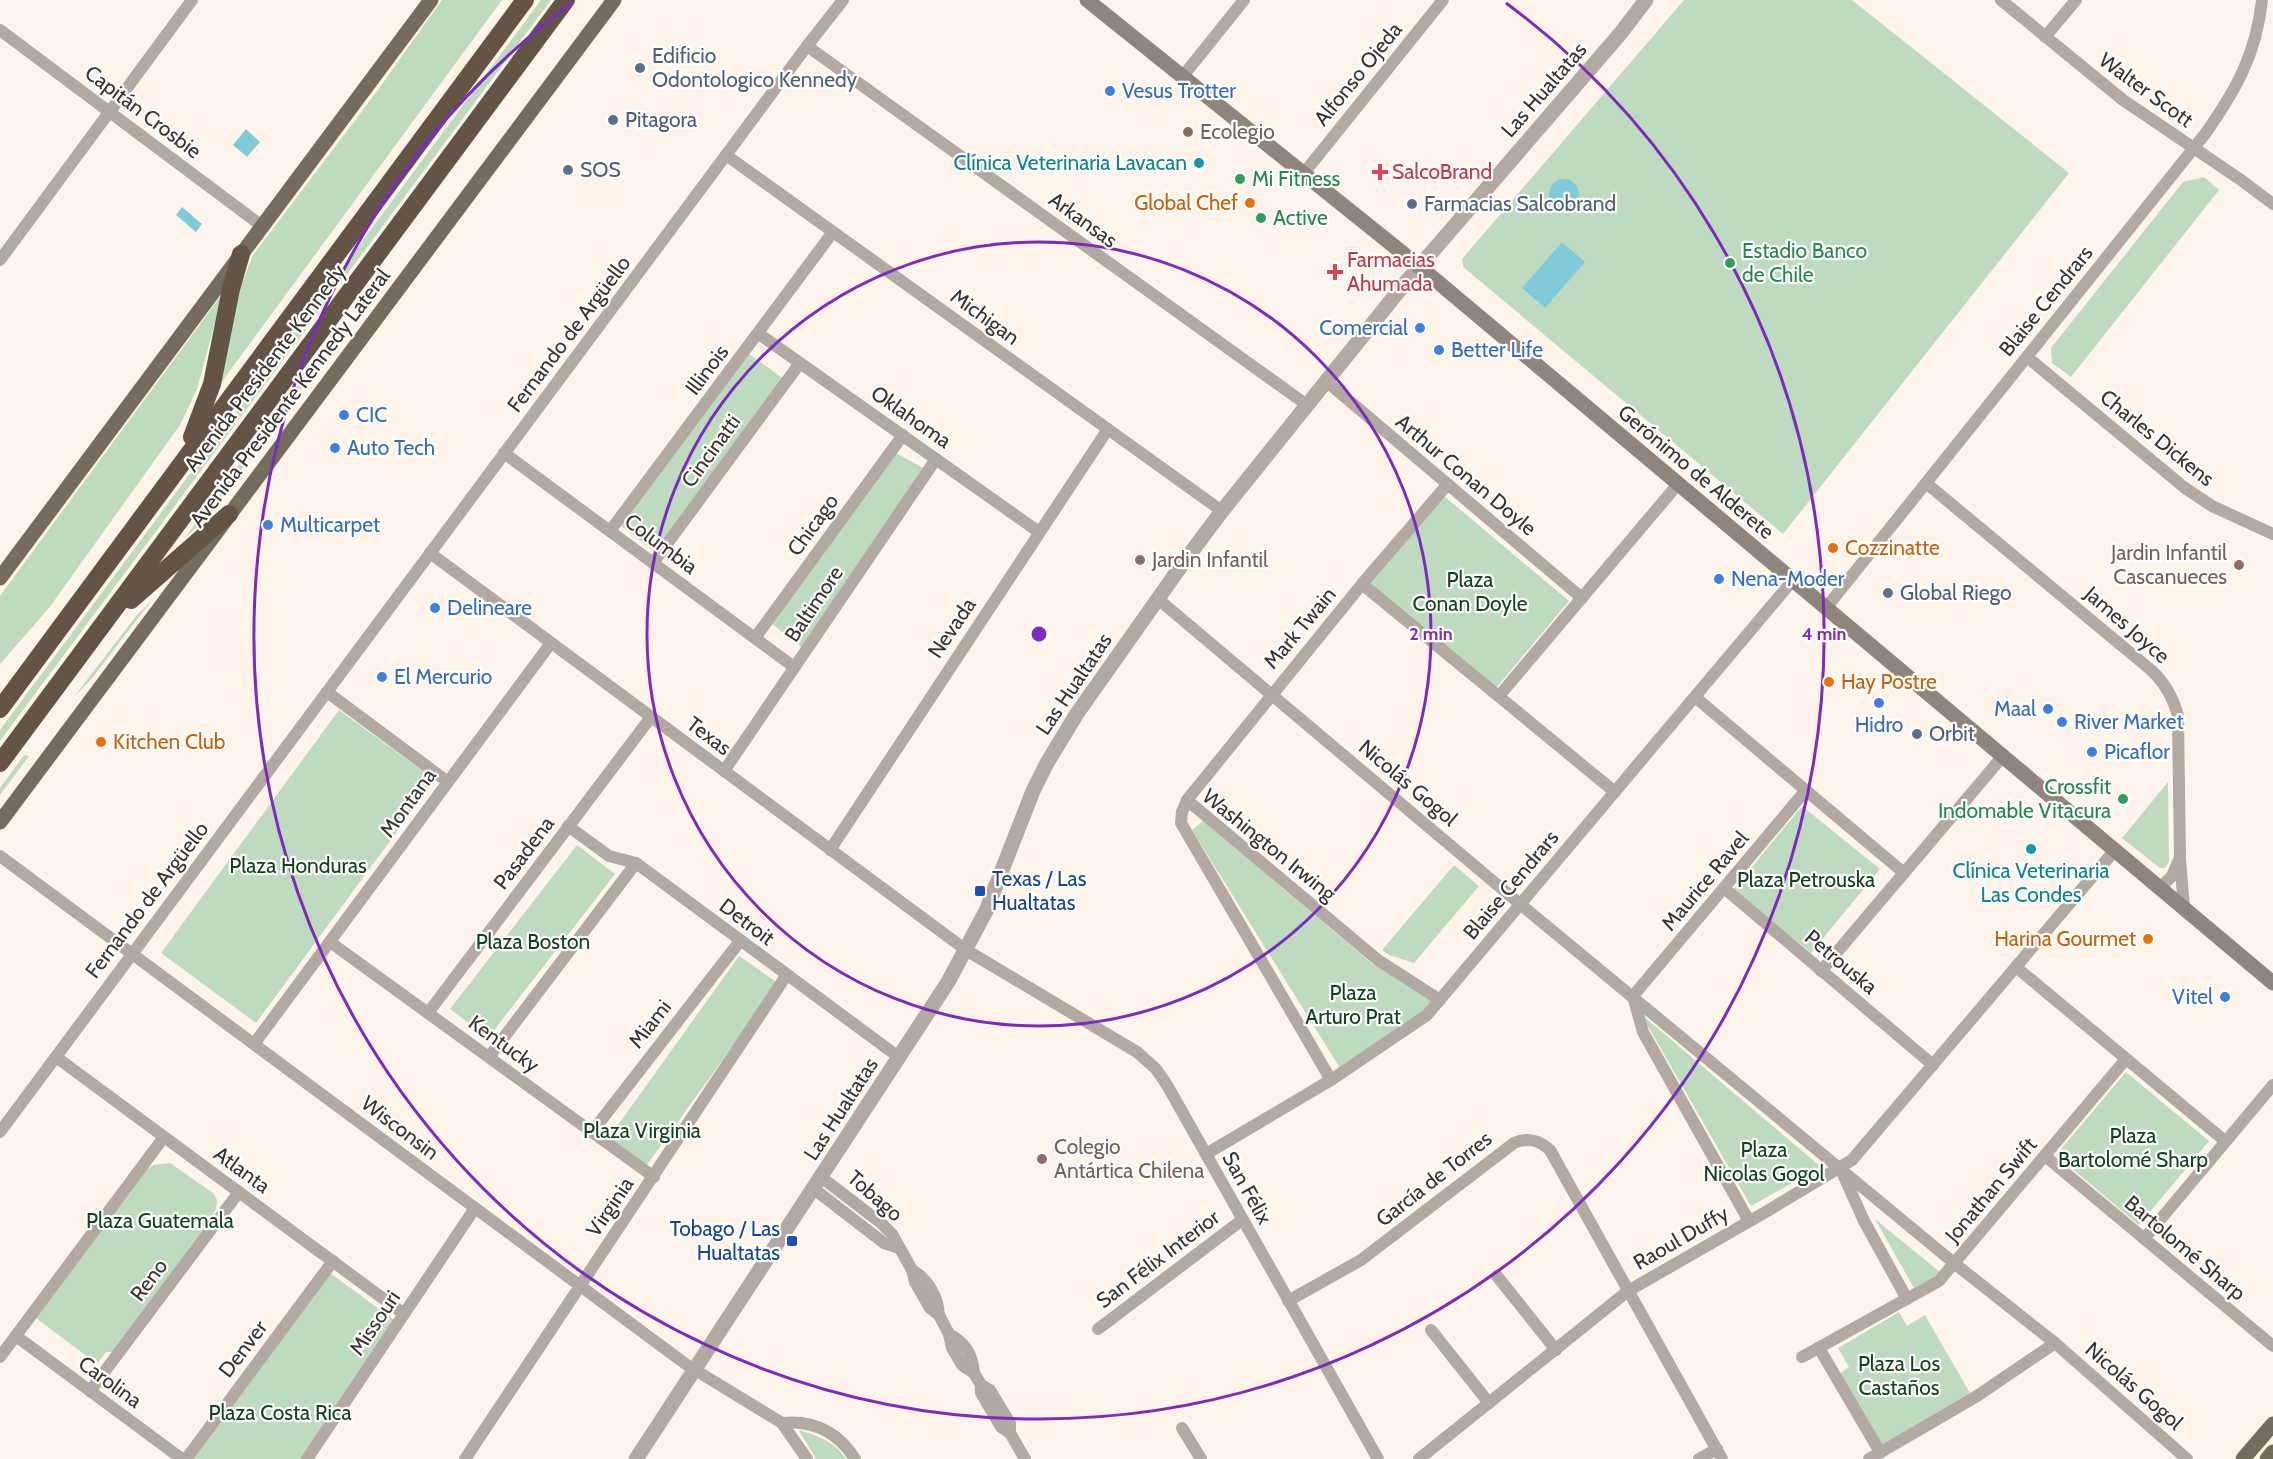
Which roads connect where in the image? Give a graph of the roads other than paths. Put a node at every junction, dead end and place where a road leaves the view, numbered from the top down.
1 (192, 0) edge
2 (431, 0) edge
3 (525, 0) edge
4 (566, 0) edge
5 (614, 0) edge
6 (843, 0) edge
7 (1087, 0) edge
8 (1244, 0) edge
9 (1443, 0) edge
10 (1646, 0) edge
11 (2001, 0) edge
12 (2076, 0) edge
13 (2262, 0) edge
14 (0, 30) edge
15 (2045, 37) junction
16 (807, 46) junction
17 (1183, 76) junction
18 (110, 111) junction
19 (2194, 148) junction
20 (726, 155) junction
21 (1304, 173) junction
22 (2273, 204) edge
23 (262, 226) junction
24 (832, 232) junction
25 (5, 242) edge
26 (242, 254) junction
27 (0, 260) edge
28 (1420, 267) junction
29 (759, 334) junction
30 (2027, 357) junction
31 (800, 363) junction
32 (1326, 381) junction
33 (1307, 405) junction
34 (1108, 429) junction
35 (903, 435) junction
36 (504, 453) junction
37 (936, 459) junction
38 (169, 480) junction
39 (1926, 483) junction
40 (1678, 484) junction
41 (1447, 485) junction
42 (1222, 511) junction
43 (229, 514) junction
44 (610, 531) junction
45 (1040, 532) junction
46 (2273, 534) edge
47 (430, 553) junction
48 (653, 563) junction
49 (0, 578) edge
50 (1793, 580) junction
51 (1362, 584) junction
52 (1581, 598) junction
53 (1158, 599) junction
54 (1826, 608) junction
55 (755, 638) junction
56 (91, 639) junction
57 (551, 643) junction
58 (45, 648) junction
59 (794, 667) junction
60 (0, 692) edge
61 (327, 692) junction
62 (1272, 693) junction
63 (1499, 696) junction
64 (1695, 697) junction
65 (0, 709) edge
66 (651, 717) junction
67 (2003, 756) junction
68 (0, 763) edge
69 (724, 771) junction
70 (448, 782) junction
71 (1806, 790) junction
72 (1615, 792) junction
73 (1187, 800) junction
74 (0, 822) edge
75 (568, 826) junction
76 (830, 850) junction
77 (2115, 850) junction
78 (0, 856) edge
79 (2180, 859) junction
80 (636, 863) junction
81 (1904, 873) junction
82 (1724, 888) junction
83 (2160, 888) junction
84 (1520, 904) junction
85 (2184, 908) junction
86 (740, 941) junction
87 (330, 942) junction
88 (966, 950) junction
89 (132, 954) junction
90 (2016, 967) junction
91 (1821, 970) junction
92 (786, 976) junction
93 (2273, 982) edge
94 (1633, 996) junction
95 (1440, 1000) junction
96 (428, 1013) junction
97 (254, 1044) junction
98 (56, 1057) junction
99 (489, 1058) junction
100 (900, 1058) junction
101 (2126, 1059) junction
102 (1933, 1065) junction
103 (1331, 1080) junction
104 (2273, 1085) edge
105 (0, 1132) edge
106 (592, 1132) junction
107 (164, 1137) junction
108 (2225, 1141) junction
109 (1206, 1154) junction
110 (2045, 1156) junction
111 (1840, 1168) junction
112 (654, 1177) junction
113 (817, 1183) junction
114 (239, 1192) junction
115 (475, 1208) junction
116 (1242, 1220) junction
117 (1749, 1221) junction
118 (2144, 1239) junction
119 (333, 1261) junction
120 (1954, 1263) junction
121 (1497, 1276) dead end
122 (580, 1286) junction
123 (1628, 1291) junction
124 (1907, 1299) junction
125 (1288, 1301) junction
126 (404, 1314) junction
127 (1098, 1329) dead end
128 (1431, 1330) dead end
129 (16, 1336) junction
130 (2055, 1343) junction
131 (2273, 1346) edge
132 (1819, 1348) junction
133 (1556, 1350) junction
134 (0, 1357) edge
135 (1802, 1358) dead end
136 (694, 1370) junction
137 (90, 1391) junction
138 (1489, 1403) junction
139 (782, 1423) junction
140 (2273, 1424) edge
141 (1182, 1428) dead end
142 (1880, 1452) junction
143 (2273, 1452) edge
144 (1719, 1454) edge
145 (184, 1459) edge
146 (307, 1459) edge
147 (465, 1459) edge
148 (636, 1459) edge
149 (807, 1459) edge
150 (855, 1459) edge
151 (1025, 1459) edge
152 (1201, 1459) edge
153 (1378, 1459) edge
154 (1419, 1459) edge
155 (1699, 1459) edge
156 (1869, 1459) edge
157 (2187, 1459) edge
158 (2243, 1459) edge
159 (2267, 1459) edge

1 - 18 street
2 - 23 main road
3 - 38 highway, Avenida Presidente Kennedy
4 - 56 highway, Avenida Presidente Kennedy
5 - 43 main road, Avenida Presidente Kennedy Lateral
6 - 16 street, Fernando de Argüello
7 - 17 main road, Gerónimo de Alderete
8 - 17 street
9 - 21 street, Alfonso Ojeda
10 - 28 street, Las Hualtatas
11 - 15 street, Walter Scott
12 - 15 street
13 - 19 street, Blaise Cendrars
14 - 18 street, Capitán Crosbie
15 - 19 street, Walter Scott
16 - 20 street, Fernando de Argüello
16 - 33 street, Arkansas
17 - 21 main road, Gerónimo de Alderete
18 - 23 street, Capitán Crosbie
18 - 25 street
19 - 22 street, Walter Scott
19 - 30 street, Blaise Cendrars
20 - 24 street, Michigan
20 - 36 street, Fernando de Argüello
21 - 28 main road, Gerónimo de Alderete
23 - 26 main road
24 - 29 street, Illinois
24 - 34 street, Michigan
25 - 27 street
26 - 38 highway
26 - 49 main road
28 - 32 street, Las Hualtatas
28 - 40 main road, Gerónimo de Alderete
29 - 31 street, Oklahoma
29 - 44 street, Illinois
30 - 39 street, Blaise Cendrars
30 - 46 street, Charles Dickens
31 - 35 street, Oklahoma
31 - 48 street, Cincinatti
32 - 33 street, Las Hualtatas
32 - 41 street, Arthur Conan Doyle
33 - 42 street, Las Hualtatas
34 - 42 street, Michigan
34 - 45 street, Nevada
35 - 37 street, Oklahoma
35 - 55 street, Chicago
36 - 44 street, Columbia
36 - 47 street, Fernando de Argüello
37 - 45 street, Oklahoma
37 - 59 street, Baltimore
38 - 58 highway, Avenida Presidente Kennedy
39 - 54 street, Blaise Cendrars
39 - 79 street, James Joyce
40 - 50 main road, Gerónimo de Alderete
40 - 52 street
41 - 51 street, Mark Twain
41 - 52 street, Arthur Conan Doyle
42 - 53 street, Las Hualtatas
43 - 56 highway
43 - 74 main road, Avenida Presidente Kennedy Lateral
44 - 48 street, Columbia
45 - 76 street, Nevada
47 - 57 street, Texas
47 - 61 street, Fernando de Argüello
48 - 55 street, Columbia
50 - 54 main road, Gerónimo de Alderete
50 - 64 street, Blaise Cendrars
51 - 62 street, Mark Twain
51 - 63 street
52 - 63 street
53 - 62 street, Nicolás Gogol
53 - 88 street, Las Hualtatas
54 - 67 main road, Gerónimo de Alderete
55 - 59 street, Columbia
56 - 68 highway, Avenida Presidente Kennedy
57 - 66 street, Texas
57 - 70 street, Montana
58 - 60 highway
58 - 65 highway, Avenida Presidente Kennedy
59 - 69 street, Baltimore
61 - 70 street
61 - 89 street, Fernando de Argüello
62 - 73 street, Mark Twain
62 - 84 street, Nicolás Gogol
63 - 72 street
64 - 71 street
64 - 72 street, Blaise Cendrars
66 - 69 street, Texas
66 - 75 street, Pasadena
67 - 77 main road, Gerónimo de Alderete
67 - 81 street
69 - 76 street, Texas
70 - 87 street, Montana
71 - 81 street
71 - 82 street, Maurice Ravel
72 - 84 street, Blaise Cendrars
73 - 95 street, Washington Irwing
73 - 103 street, Washington Irwing
75 - 80 street, Detroit
75 - 96 street, Pasadena
76 - 88 street, Texas
77 - 83 main road, Gerónimo de Alderete
77 - 90 street, Raoul Duffy
78 - 89 street, Wisconsin
79 - 83 street
79 - 85 street, James Joyce
80 - 86 street, Detroit
80 - 99 street
81 - 91 street
82 - 91 street, Petrouska
82 - 94 street, Maurice Ravel
83 - 85 main road, Gerónimo de Alderete
84 - 94 street, Nicolás Gogol
84 - 95 street, Blaise Cendrars
85 - 93 main road, Gerónimo de Alderete
86 - 92 street, Detroit
86 - 106 street, Miami
87 - 96 street, Kentucky
87 - 97 street, Montana
88 - 100 street, Las Hualtatas
88 - 109 street, San Félix
89 - 97 street, Wisconsin
89 - 98 street, Fernando de Argüello
90 - 101 street
90 - 102 street, Raoul Duffy
91 - 102 street, Petrouska
92 - 100 street, Detroit
92 - 112 street, Virginia
94 - 111 street, Nicolás Gogol
94 - 117 street
95 - 103 street, Blaise Cendrars
96 - 99 street, Kentucky
97 - 115 street, Wisconsin
98 - 105 street, Fernando de Argüello
98 - 107 street, Atlanta
99 - 106 street, Kentucky
100 - 113 street, Las Hualtatas
101 - 108 street
101 - 110 street, Jonathan Swift
102 - 111 street, Raoul Duffy
103 - 109 street, Blaise Cendrars
104 - 108 street
106 - 112 street, Kentucky
107 - 114 street, Atlanta
107 - 129 street
108 - 118 street
109 - 116 street, San Félix
110 - 118 street, Bartolomé Sharp
110 - 120 street, Jonathan Swift
111 - 117 street, Raoul Duffy
111 - 120 street, Nicolás Gogol
111 - 124 street, Nicolás Gogol
112 - 122 street, Virginia
113 - 136 street, Las Hualtatas
113 - 151 street, Tobago
114 - 119 street, Atlanta
114 - 137 street, Reno
115 - 122 street, Wisconsin
115 - 126 street, Missouri
116 - 125 street, San Félix
116 - 127 street, San Félix Interior
117 - 123 street, Raoul Duffy
118 - 131 street, Bartolomé Sharp
119 - 126 street, Atlanta
119 - 145 street, Denver
120 - 124 street
120 - 130 street, Nicolás Gogol
121 - 133 street
122 - 136 street, Wisconsin
122 - 147 street, Virginia
123 - 125 street, García de Torres
123 - 133 street, Raoul Duffy
123 - 144 street, García de Torres
124 - 132 street
125 - 153 street, San Félix
126 - 146 street, Missouri
128 - 138 street
129 - 134 street
129 - 137 street, Carolina
130 - 142 street, Nicolás Gogol
130 - 157 street, Nicolás Gogol
132 - 135 street
132 - 142 street
133 - 138 street, Raoul Duffy
136 - 139 street, Wisconsin
136 - 148 street, Las Hualtatas
137 - 145 street, Carolina
138 - 154 street, Raoul Duffy
139 - 149 street, Wisconsin
139 - 150 street, Wisconsin
140 - 158 main road
141 - 152 street
142 - 156 street, Nicolás Gogol
143 - 159 main road
144 - 155 street

